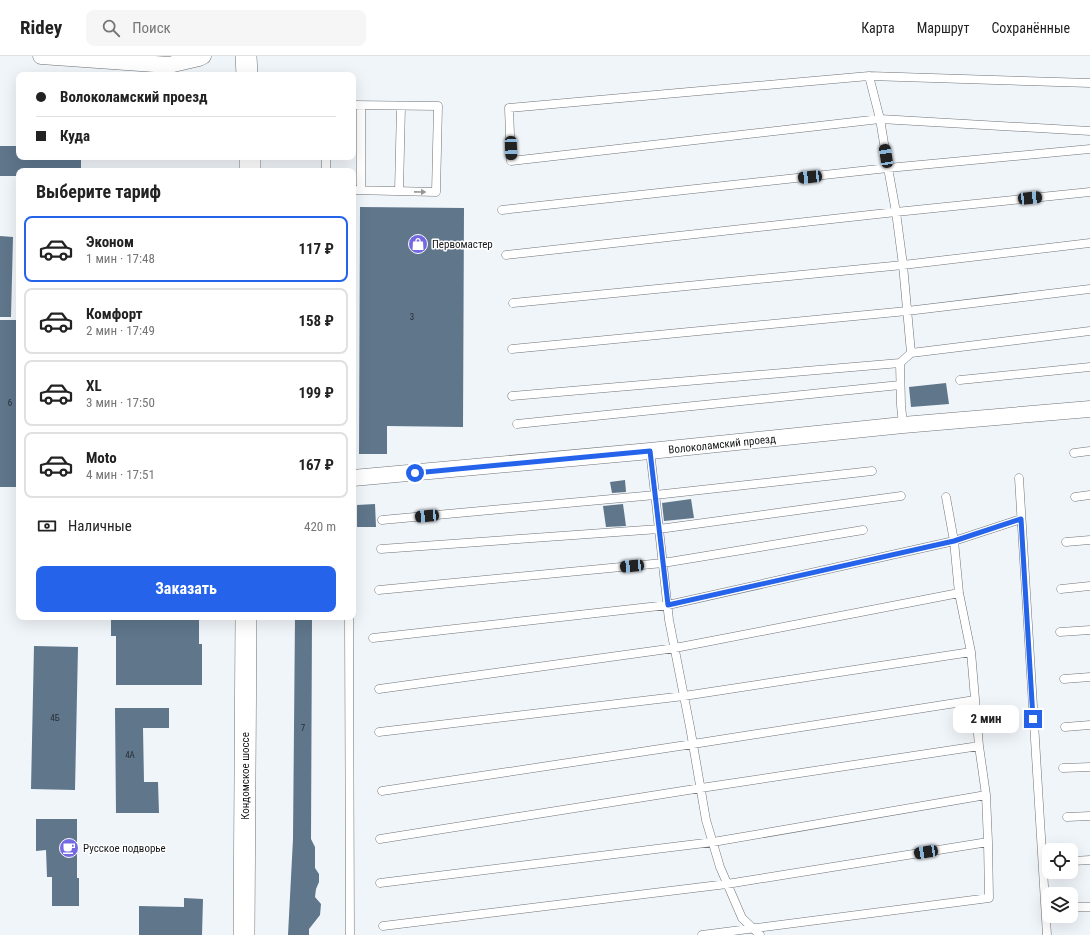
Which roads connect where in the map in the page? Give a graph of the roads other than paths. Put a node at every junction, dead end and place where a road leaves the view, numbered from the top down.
1 (42, 56) edge
2 (203, 56) edge
3 (246, 56) edge
4 (247, 72) edge
5 (869, 76) junction
6 (1090, 83) edge
7 (357, 106) edge
8 (401, 106) junction
9 (880, 119) junction
10 (1090, 131) edge
11 (1090, 149) edge
12 (888, 168) junction
13 (357, 190) edge
14 (399, 191) junction
15 (1090, 192) edge
16 (502, 210) dead end
17 (896, 212) junction
18 (1090, 243) edge
19 (506, 255) dead end
20 (903, 265) junction
21 (1090, 290) edge
22 (512, 303) dead end
23 (907, 311) junction
24 (1090, 331) edge
25 (512, 350) dead end
26 (911, 353) junction
27 (900, 363) junction
28 (1090, 367) edge
29 (960, 380) dead end
30 (900, 385) junction
31 (512, 396) dead end
32 (1090, 409) edge
33 (517, 424) dead end
34 (903, 425) junction
35 (650, 451) junction
36 (1090, 451) edge
37 (1074, 453) dead end
38 (872, 471) dead end
39 (356, 478) edge
40 (1019, 478) dead end
41 (655, 495) junction
42 (901, 496) dead end
43 (1090, 496) edge
44 (946, 497) dead end
45 (1075, 497) dead end
46 (1021, 519) junction
47 (382, 520) dead end
48 (659, 529) junction
49 (863, 530) dead end
50 (1090, 540) edge
51 (954, 541) junction
52 (1066, 542) dead end
53 (381, 549) dead end
54 (663, 563) junction
55 (1090, 586) edge
56 (1061, 589) dead end
57 (379, 590) dead end
58 (959, 593) junction
59 (668, 605) junction
60 (246, 620) edge
61 (349, 620) edge
62 (1090, 630) edge
63 (1060, 632) dead end
64 (373, 638) dead end
65 (675, 648) junction
66 (971, 652) junction
67 (1090, 677) edge
68 (1064, 679) dead end
69 (379, 688) dead end
70 (684, 696) junction
71 (975, 700) junction
72 (1090, 725) edge
73 (1065, 727) dead end
74 (379, 732) dead end
75 (693, 744) junction
76 (979, 746) junction
77 (1063, 768) dead end
78 (1090, 768) edge
79 (701, 788) junction
80 (382, 791) dead end
81 (986, 795) junction
82 (1090, 816) edge
83 (1066, 817) dead end
84 (380, 839) dead end
85 (712, 842) junction
86 (988, 842) junction
87 (1090, 860) edge
88 (1078, 861) edge
89 (380, 883) dead end
90 (727, 884) junction
91 (1078, 907) edge
92 (1090, 907) edge
93 (382, 926) dead end
94 (753, 929) junction
95 (244, 935) edge
96 (350, 935) edge
97 (702, 935) edge
98 (760, 935) edge
99 (1047, 935) edge

1 - 2 street
3 - 4 street
5 - 6 lane
5 - 9 lane
5 - 9 lane
7 - 8 lane
7 - 13 lane
8 - 14 lane
14 -> 8 lane
9 - 10 lane
9 - 12 lane
11 - 12 lane
12 - 16 lane
12 - 17 lane
13 - 14 lane
15 - 17 lane
17 - 19 lane
17 - 20 lane
18 - 20 lane
20 - 22 lane
20 - 23 lane
21 - 23 lane
23 - 25 lane
23 - 26 lane
24 - 26 lane
26 - 27 lane
27 - 30 lane
27 - 31 lane
28 - 29 lane
30 - 33 lane
30 - 34 lane
32 - 34 street, Волоколамский проезд
34 - 35 street, Волоколамский проезд
35 - 39 street, Волоколамский проезд
35 - 41 lane
36 - 37 lane
38 - 41 lane
40 - 46 lane
41 - 47 lane
41 - 48 lane
42 - 48 lane
43 - 45 lane
44 - 51 lane
46 - 51 lane
46 - 99 lane
48 - 53 lane
48 - 54 lane
49 - 54 lane
50 - 52 lane
51 - 58 lane
51 - 59 lane
54 - 57 lane
54 - 59 lane
55 - 56 lane
58 - 65 lane
58 - 66 lane
59 - 64 lane
59 - 65 lane
60 - 95 street, Кондомское шоссе
61 - 96 lane
62 - 63 lane
65 - 69 lane
65 - 70 lane
66 - 70 lane
66 - 71 lane
67 - 68 lane
70 - 74 lane
70 - 75 lane
71 - 75 lane
71 - 76 lane
72 - 73 lane
75 - 79 lane
75 - 80 lane
76 - 79 lane
76 - 81 lane
77 - 78 lane
79 - 84 lane
79 - 85 lane
81 - 85 lane
81 - 86 lane
82 - 83 lane
85 - 89 lane
85 - 90 lane
86 - 90 lane
86 - 94 lane
87 - 88 lane
90 - 93 lane
90 - 94 lane
91 - 92 lane
94 - 97 lane
94 - 98 lane

